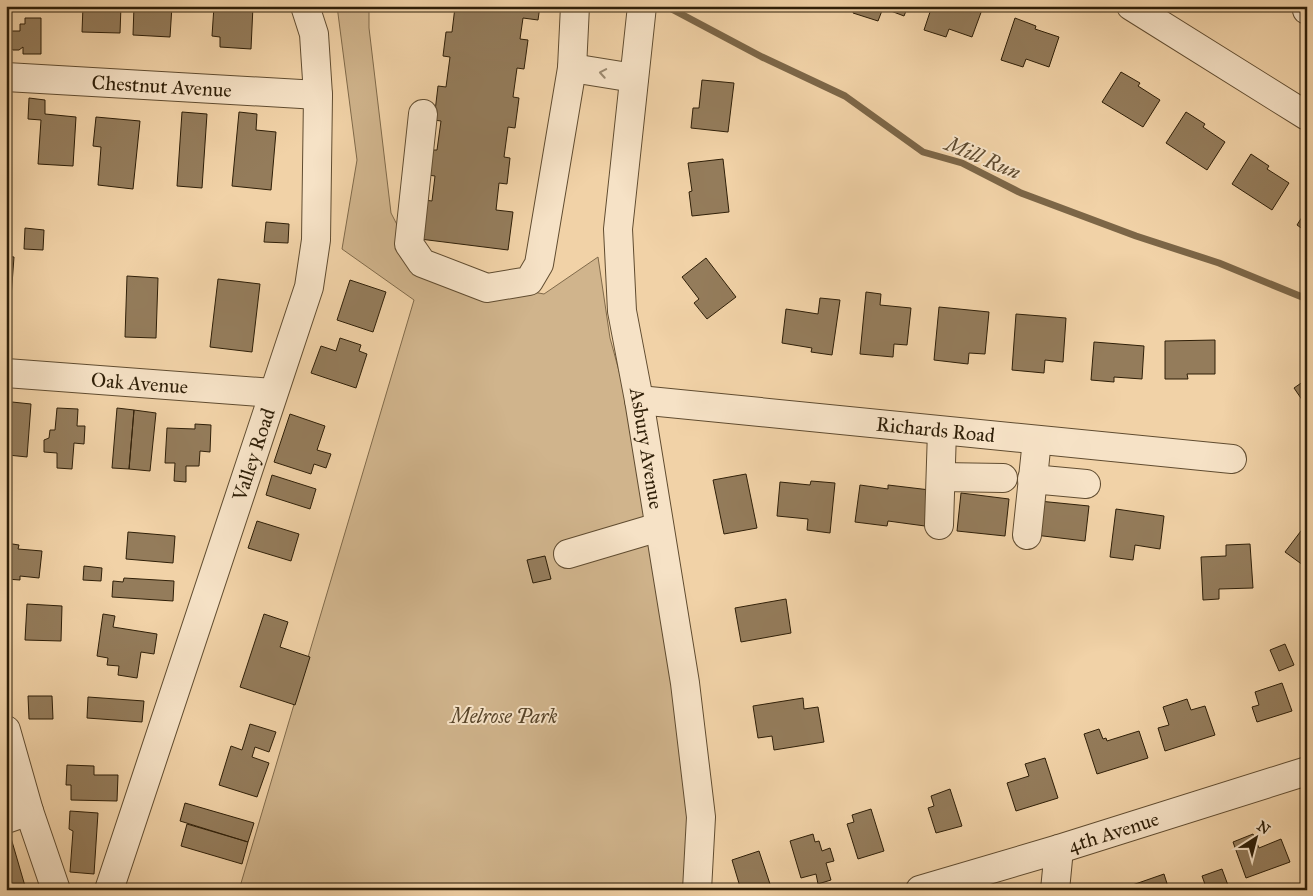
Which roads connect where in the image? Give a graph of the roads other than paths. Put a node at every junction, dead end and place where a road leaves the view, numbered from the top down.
1 (305, 6) edge
2 (575, 6) edge
3 (642, 6) edge
4 (1131, 6) edge
5 (572, 68) junction
6 (6, 78) edge
7 (634, 78) junction
8 (318, 95) junction
9 (423, 114) dead end
10 (1307, 116) edge
11 (6, 373) edge
12 (273, 393) junction
13 (639, 400) junction
14 (942, 431) junction
15 (1036, 440) junction
16 (1232, 459) dead end
17 (941, 477) junction
18 (1002, 478) dead end
19 (1032, 479) junction
20 (1086, 484) dead end
21 (939, 525) dead end
22 (659, 526) junction
23 (1027, 535) dead end
24 (568, 554) dead end
25 (6, 730) edge
26 (12, 770) edge
27 (1307, 771) edge
28 (18, 815) edge
29 (1059, 849) junction
30 (56, 890) edge
31 (109, 890) edge
32 (697, 890) edge
33 (920, 890) edge
34 (1055, 890) edge

1 - 8 street, Valley Road
2 - 5 street
3 - 7 street, Asbury Avenue
4 - 10 street
7 -> 5 street
5 - 9 street
6 - 8 street, Chestnut Avenue
7 - 13 street, Asbury Avenue
8 - 12 street, Valley Road
11 - 12 street, Oak Avenue
12 - 31 street, Valley Road
13 - 14 street, Richards Road
13 - 22 street, Asbury Avenue
14 - 15 street, Richards Road
14 - 17 street
15 - 16 street, Richards Road
15 - 19 street
17 - 18 street
17 - 21 street
19 - 20 street
19 - 23 street
22 - 24 street
22 - 32 street, Asbury Avenue
25 - 26 street
26 - 28 street
27 - 29 street, 4th Avenue
28 - 30 street
29 - 33 street, 4th Avenue
29 - 34 street

